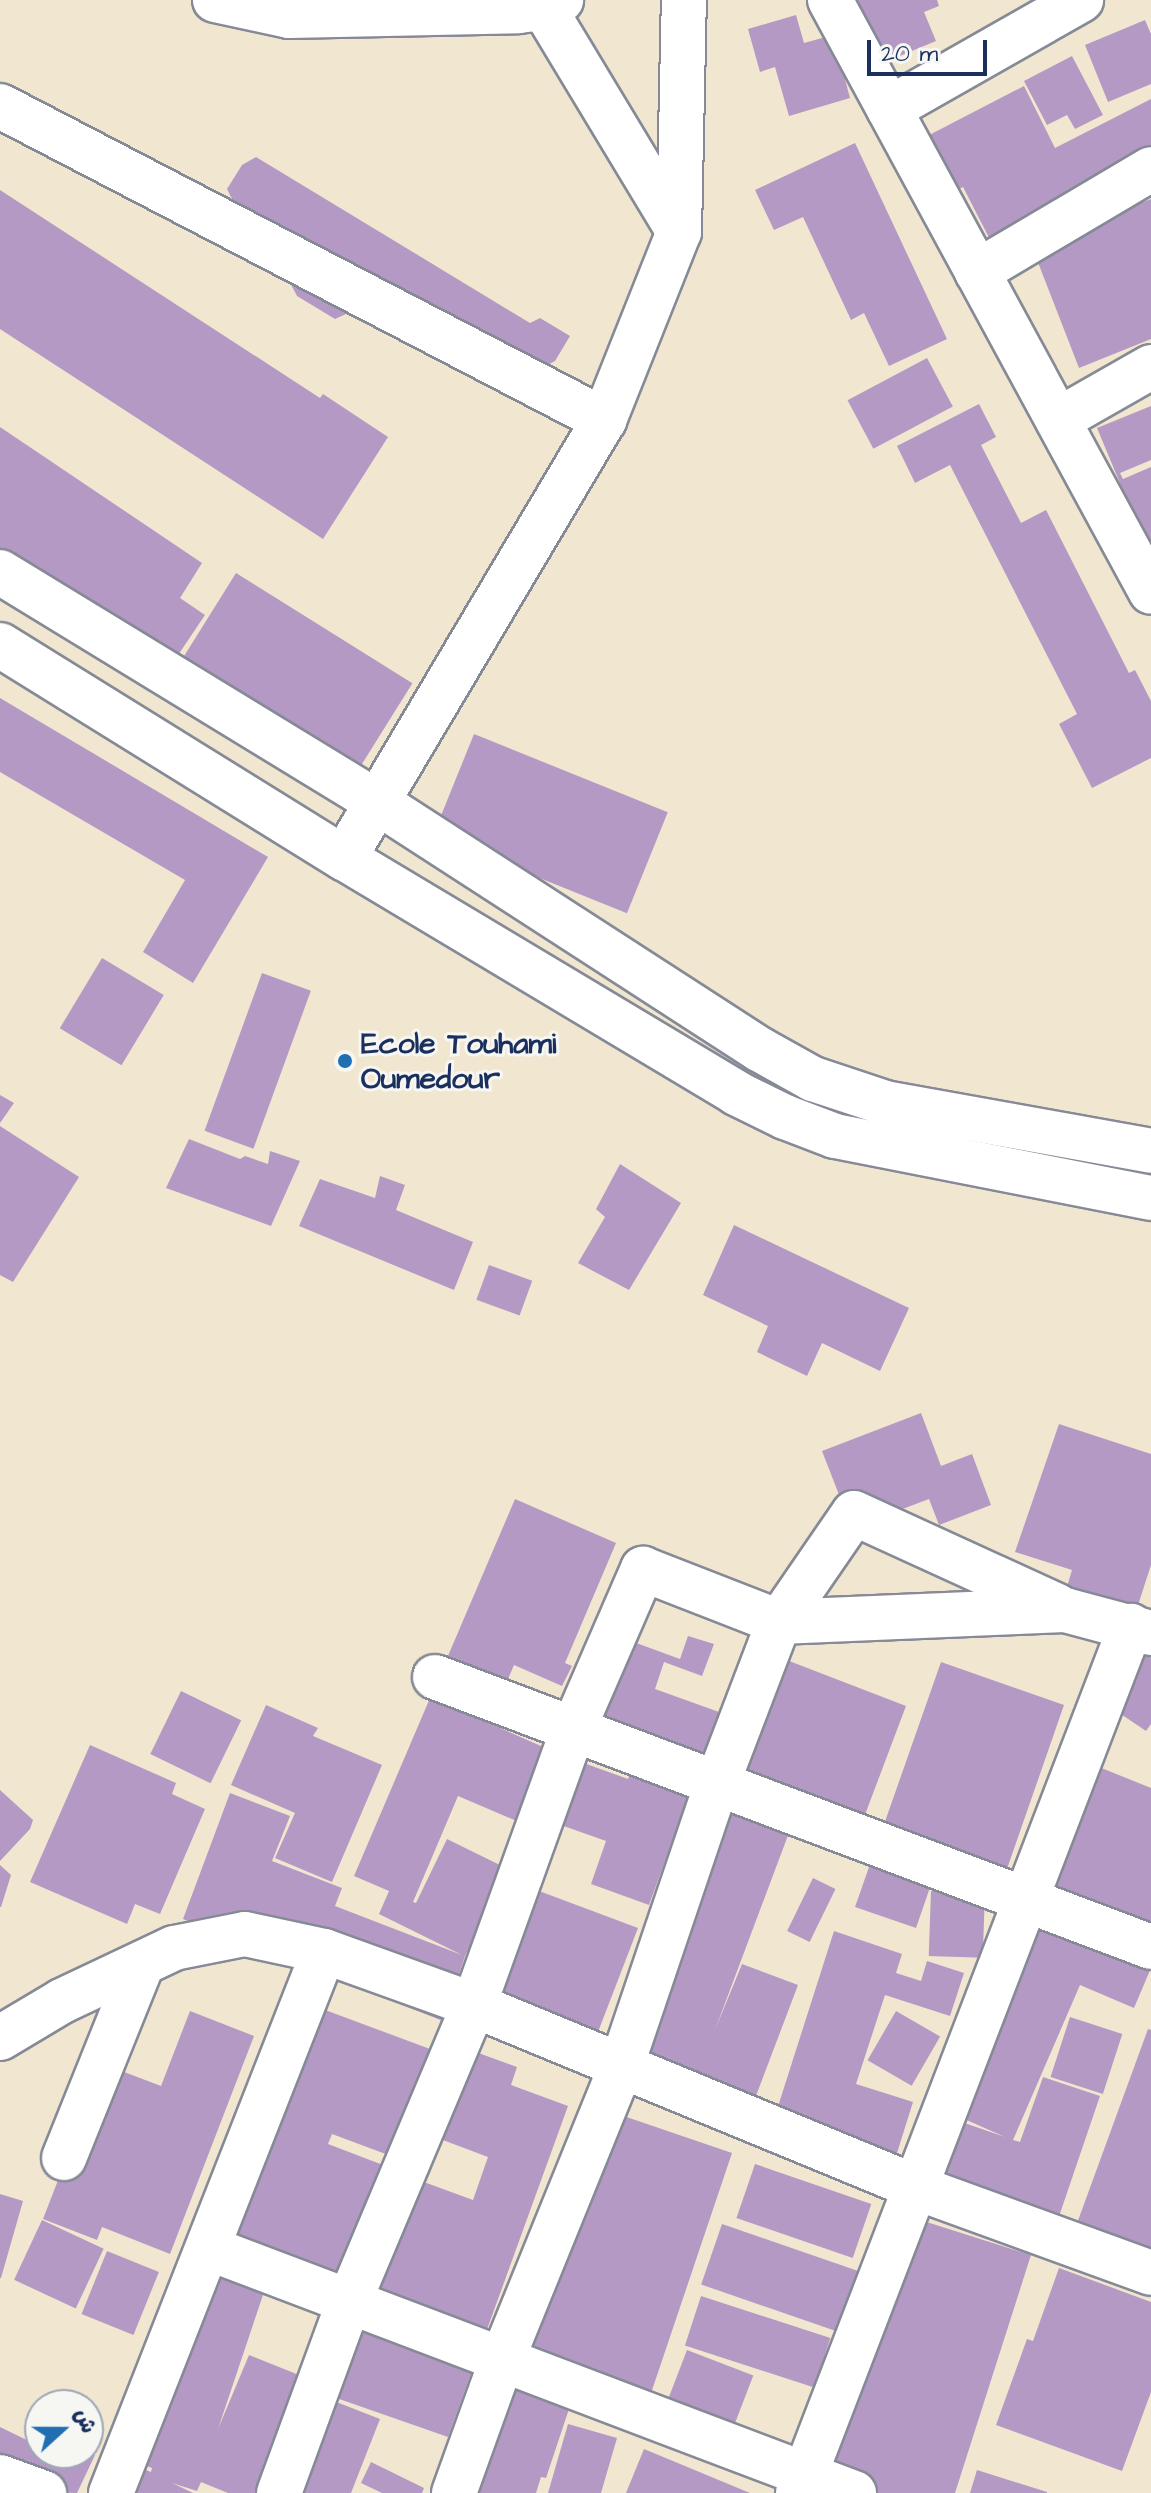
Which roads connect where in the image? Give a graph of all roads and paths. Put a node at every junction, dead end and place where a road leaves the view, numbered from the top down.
1 (215, 0) edge
2 (684, 0) edge
3 (830, 0) edge
4 (1081, 0) edge
5 (525, 4) edge
6 (0, 106) edge
7 (889, 109) junction
8 (1151, 169) edge
9 (679, 232) junction
10 (977, 272) junction
11 (1151, 367) edge
12 (604, 420) junction
13 (1058, 420) junction
14 (0, 572) edge
15 (1147, 577) edge
16 (0, 645) edge
17 (377, 802) junction
18 (344, 858) junction
19 (1151, 1151) edge
20 (1151, 1198) edge
21 (1065, 1610) junction
22 (779, 1622) junction
23 (1141, 1629) edge
24 (435, 1677) dead end
25 (573, 1730) junction
26 (717, 1784) junction
27 (1026, 1900) junction
28 (1151, 1947) edge
29 (324, 1951) junction
30 (142, 1964) junction
31 (474, 2005) junction
32 (11, 2020) edge
33 (622, 2064) junction
34 (64, 2158) dead end
35 (915, 2187) junction
36 (208, 2248) junction
37 (1151, 2273) edge
38 (349, 2302) junction
39 (502, 2360) junction
40 (0, 2477) edge
41 (802, 2484) edge
42 (44, 2493) edge
43 (111, 2493) edge
44 (279, 2493) edge
45 (454, 2493) edge
46 (854, 2493) edge

1 - 5 street
2 - 9 street
3 - 7 street
4 - 7 street
5 - 9 street
6 - 12 street
7 - 10 street
8 - 10 street
9 - 12 street
10 - 13 street
11 - 13 street
12 - 17 street
13 - 15 street
14 - 17 street
16 - 18 street
17 - 18 street
17 - 19 street
18 - 20 street
21 - 22 street
21 - 22 street
21 - 23 street
22 - 25 street
22 - 26 street
23 - 27 street
24 - 25 street
25 - 26 street
25 - 31 street
26 - 27 street
26 - 33 street
27 - 28 street
27 - 35 street
29 - 30 street
29 - 31 street
29 - 36 street
30 - 32 street
30 - 34 street
31 - 33 street
31 - 38 street
33 - 35 street
33 - 39 street
35 - 37 street
35 - 41 street
36 - 38 street
36 - 43 street
38 - 39 street
38 - 44 street
39 - 41 street
39 - 45 street
40 - 42 street
41 - 46 street

